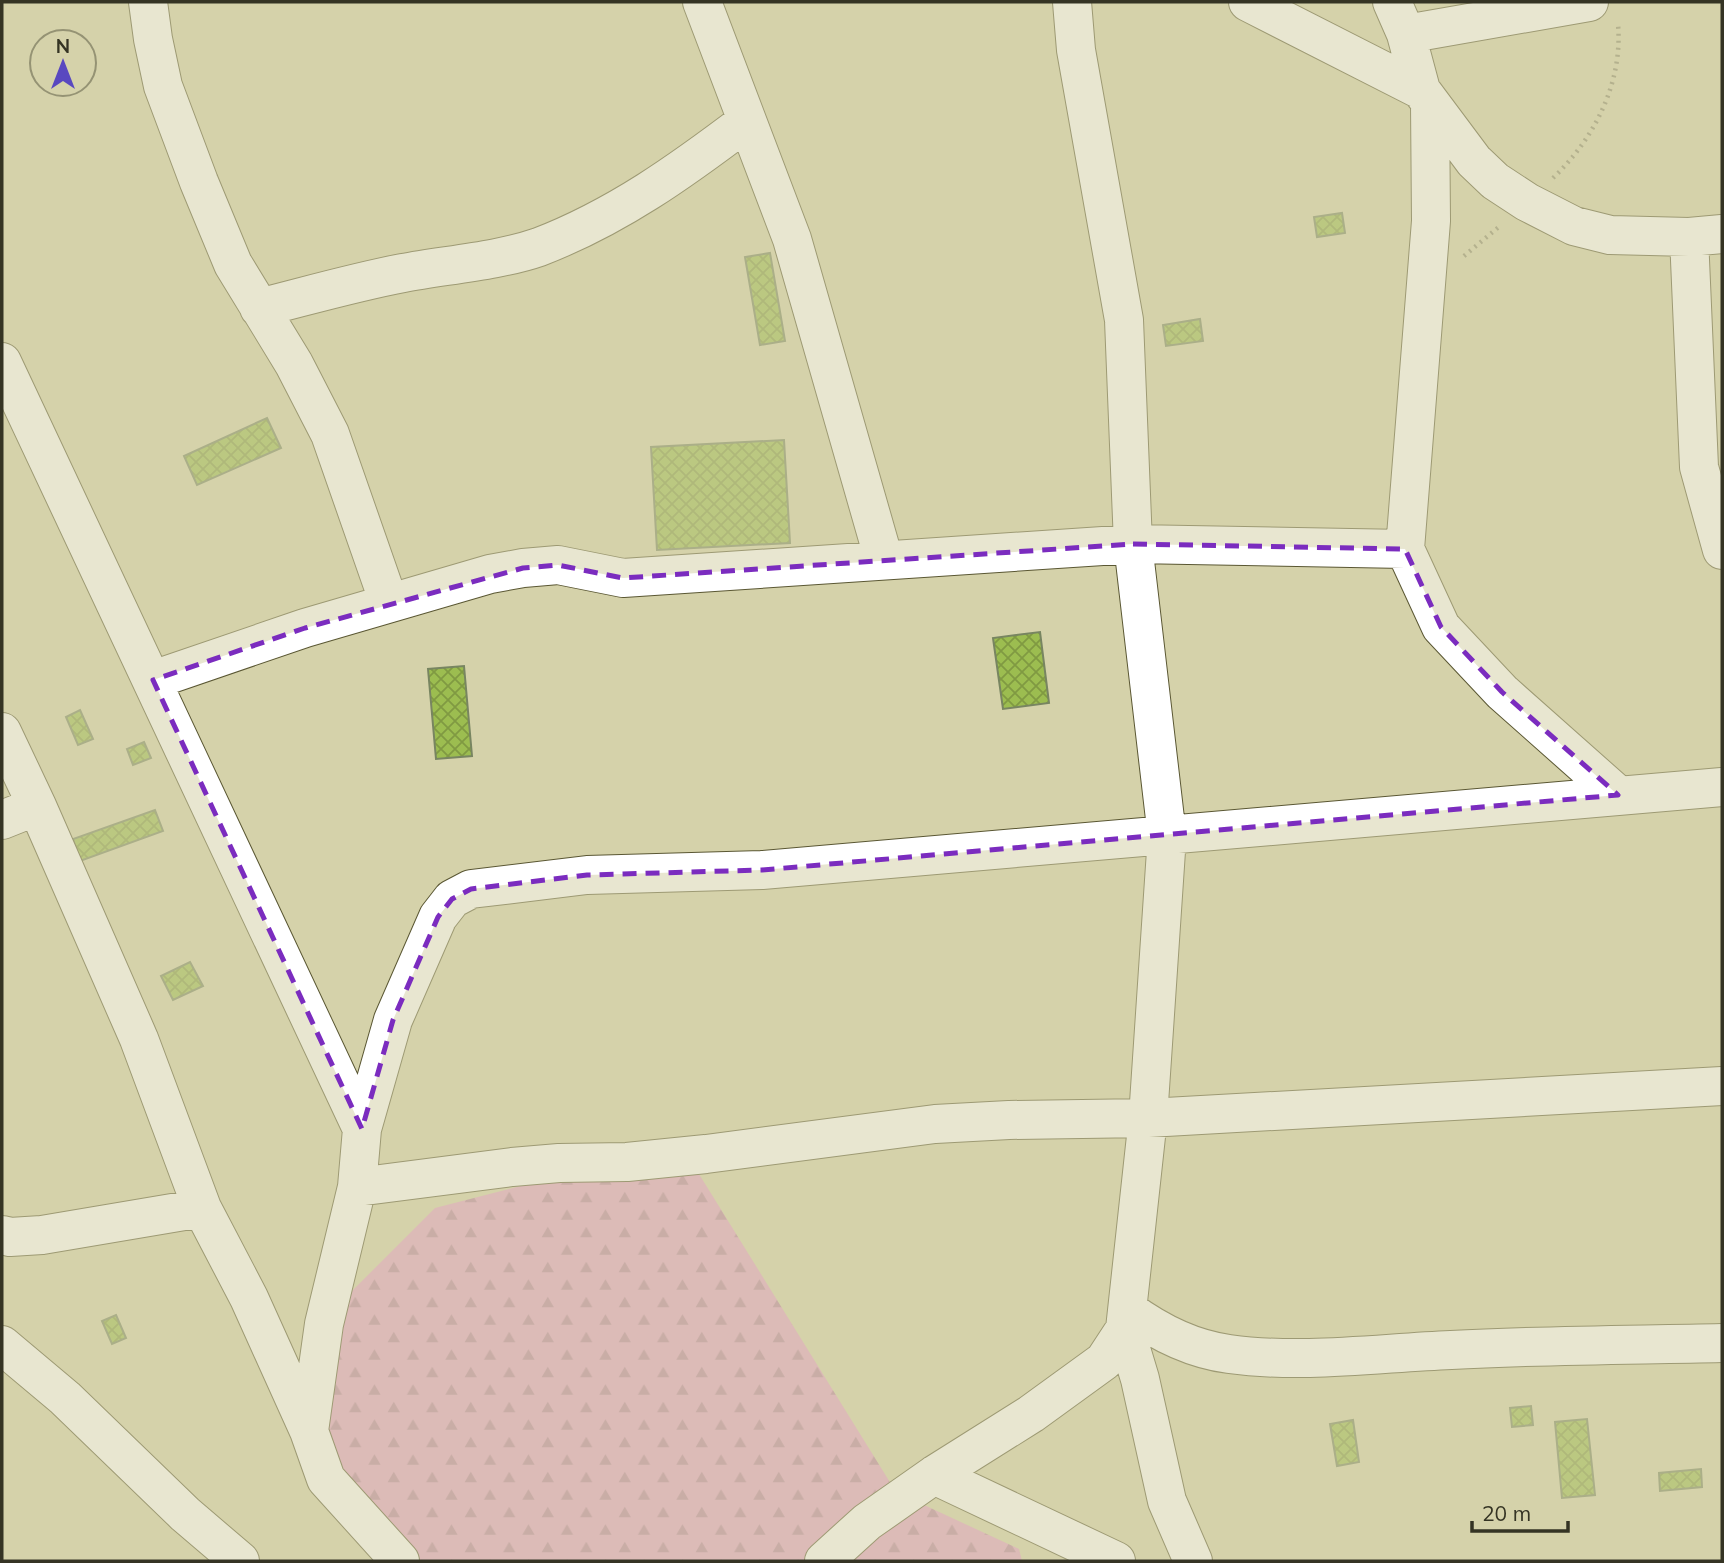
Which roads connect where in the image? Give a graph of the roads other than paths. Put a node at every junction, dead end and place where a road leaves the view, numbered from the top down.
1 (150, 2) edge
2 (702, 2) edge
3 (1072, 2) edge
4 (1248, 2) edge
5 (1603, 7) edge
6 (1399, 18) edge
7 (1425, 97) junction
8 (747, 121) junction
9 (1706, 235) edge
10 (258, 308) junction
11 (2, 362) edge
12 (1133, 544) junction
13 (1405, 549) junction
14 (1722, 550) edge
15 (884, 560) junction
16 (390, 603) junction
17 (153, 680) junction
18 (2, 732) edge
19 (1722, 786) edge
20 (1618, 795) junction
21 (37, 806) junction
22 (2, 820) edge
23 (1167, 836) junction
24 (1722, 1086) edge
25 (1148, 1118) junction
26 (362, 1129) junction
27 (357, 1187) junction
28 (202, 1208) junction
29 (2, 1235) edge
30 (1126, 1320) junction
31 (1722, 1343) edge
32 (2, 1345) edge
33 (309, 1432) junction
34 (934, 1475) junction
35 (240, 1561) edge
36 (400, 1561) edge
37 (824, 1561) edge
38 (1116, 1561) edge
39 (1193, 1561) edge

1 - 10 street
2 - 8 street
3 - 12 street
4 - 7 street
5 - 6 street
6 - 7 street
7 - 9 street
7 - 13 street
8 - 10 street
8 - 15 street
9 - 14 street
10 - 16 street
11 - 17 street
12 - 13 street
12 - 15 street
12 - 23 street
13 - 20 street
15 - 16 street
16 - 17 street
17 - 26 street
18 - 21 street
19 - 20 street
20 - 23 street
21 - 22 street
21 - 28 street
23 - 25 street
23 - 26 street
24 - 25 street
25 - 27 street
25 - 30 street
26 - 27 street
27 - 33 street
28 - 29 street
28 - 33 street
30 - 31 street
30 - 34 street
30 - 39 street
32 - 35 street
33 - 36 street
34 - 37 street
34 - 38 street

